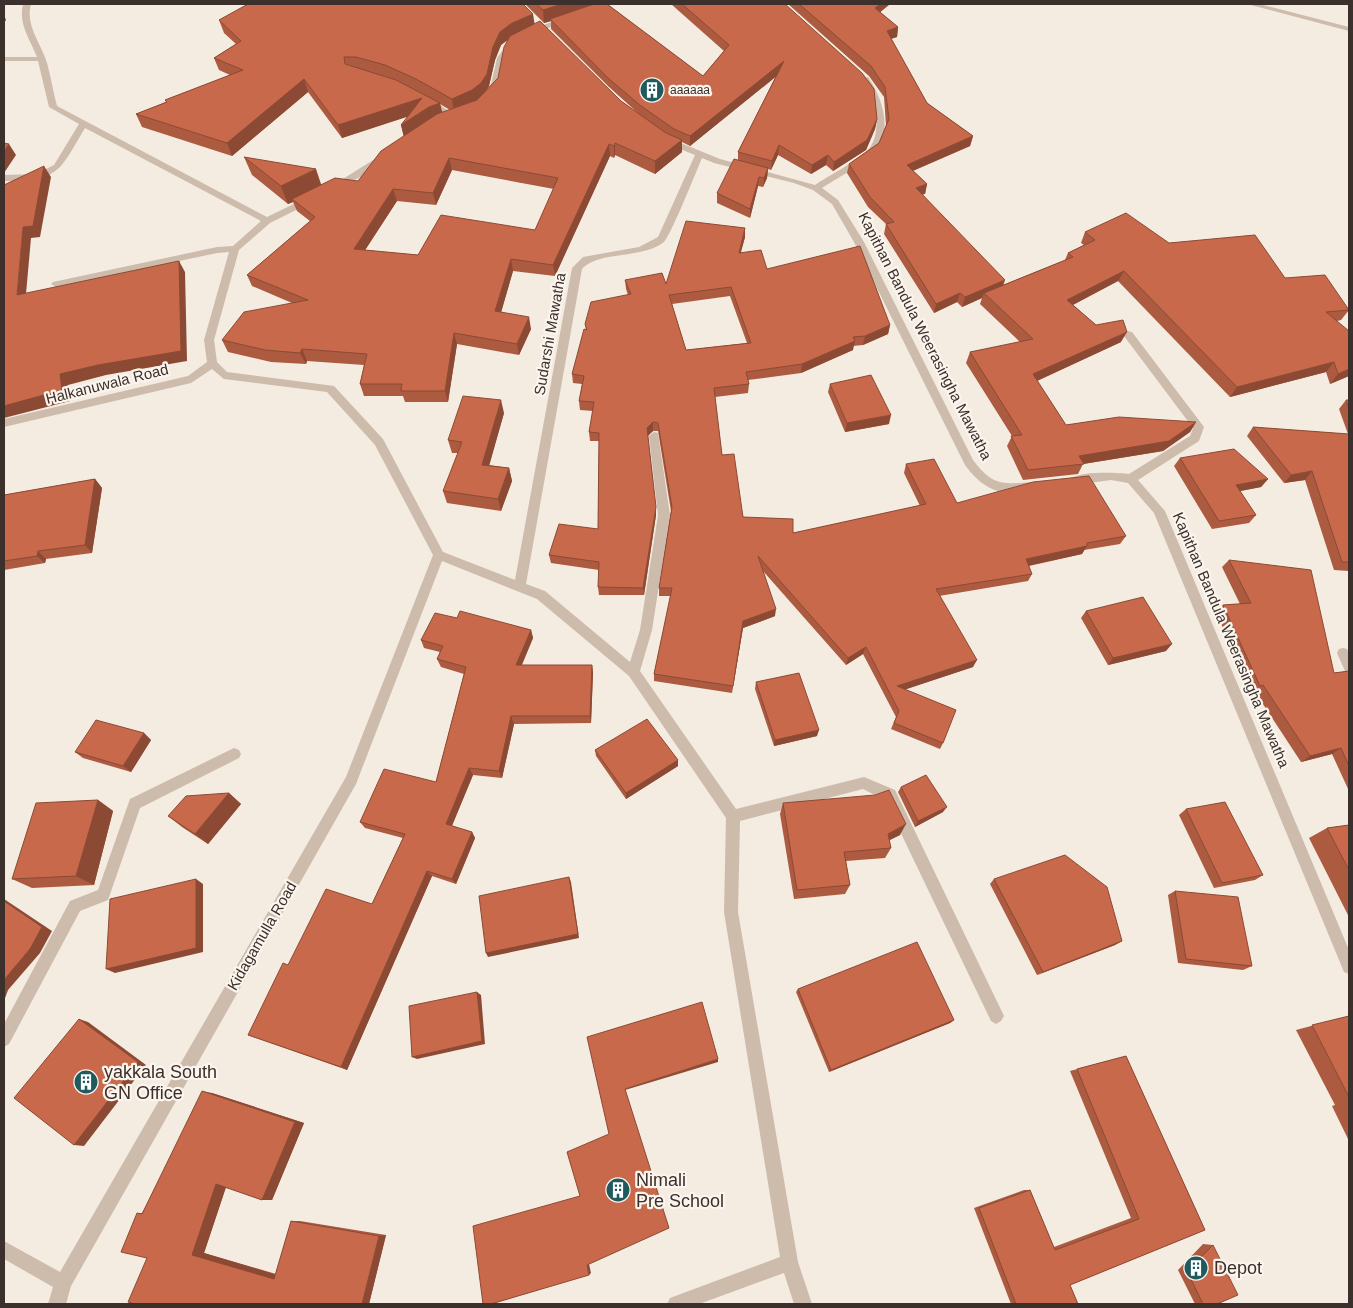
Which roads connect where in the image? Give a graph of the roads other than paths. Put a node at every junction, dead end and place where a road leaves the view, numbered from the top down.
1 (27, 4) edge
2 (1251, 4) edge
3 (575, 16) edge
4 (1349, 28) edge
5 (4, 59) edge
6 (42, 59) junction
7 (858, 73) edge
8 (419, 96) edge
9 (481, 103) edge
10 (453, 117) edge
11 (84, 123) junction
12 (662, 137) edge
13 (389, 154) edge
14 (699, 155) junction
15 (4, 178) edge
16 (816, 188) junction
17 (327, 191) edge
18 (318, 195) edge
19 (267, 221) junction
20 (235, 249) junction
21 (56, 284) dead end
22 (1128, 334) edge
23 (212, 363) junction
24 (4, 423) edge
25 (654, 436) dead end
26 (1132, 479) junction
27 (1064, 482) edge
28 (1045, 484) edge
29 (439, 555) junction
30 (520, 587) junction
31 (1343, 654) dead end
32 (1349, 667) edge
33 (633, 672) junction
34 (234, 754) dead end
35 (733, 816) junction
36 (1349, 967) edge
37 (996, 1016) dead end
38 (4, 1039) edge
39 (4, 1250) edge
40 (789, 1262) junction
41 (63, 1283) junction
42 (57, 1304) edge
43 (676, 1304) edge
44 (803, 1304) edge

1 - 6 street
2 - 4 street
3 - 9 street
5 - 6 street
6 - 11 street
7 - 16 street
8 - 10 street
11 - 15 street
11 - 19 street
12 - 14 street, Kapithan Bandula Weerasingha Mawatha
13 - 17 street
14 - 16 street, Kapithan Bandula Weerasingha Mawatha
14 - 30 street, Sudarshi Mawatha
16 - 28 street, Kapithan Bandula Weerasingha Mawatha
18 - 19 street
19 - 20 street
20 - 21 street
20 - 23 street
22 - 26 street
23 - 24 street, Halkanuwala Road
23 - 29 street
25 - 33 street
26 - 27 street
26 - 36 street, Kapithan Bandula Weerasingha Mawatha
29 - 30 street
29 - 41 street, Kidagamulla Road
30 - 33 street
31 - 32 street
33 - 35 street
34 - 38 street
35 - 37 street
35 - 40 street
39 - 41 street
40 - 43 street
40 - 44 street
41 - 42 street, Kidagamulla Road

